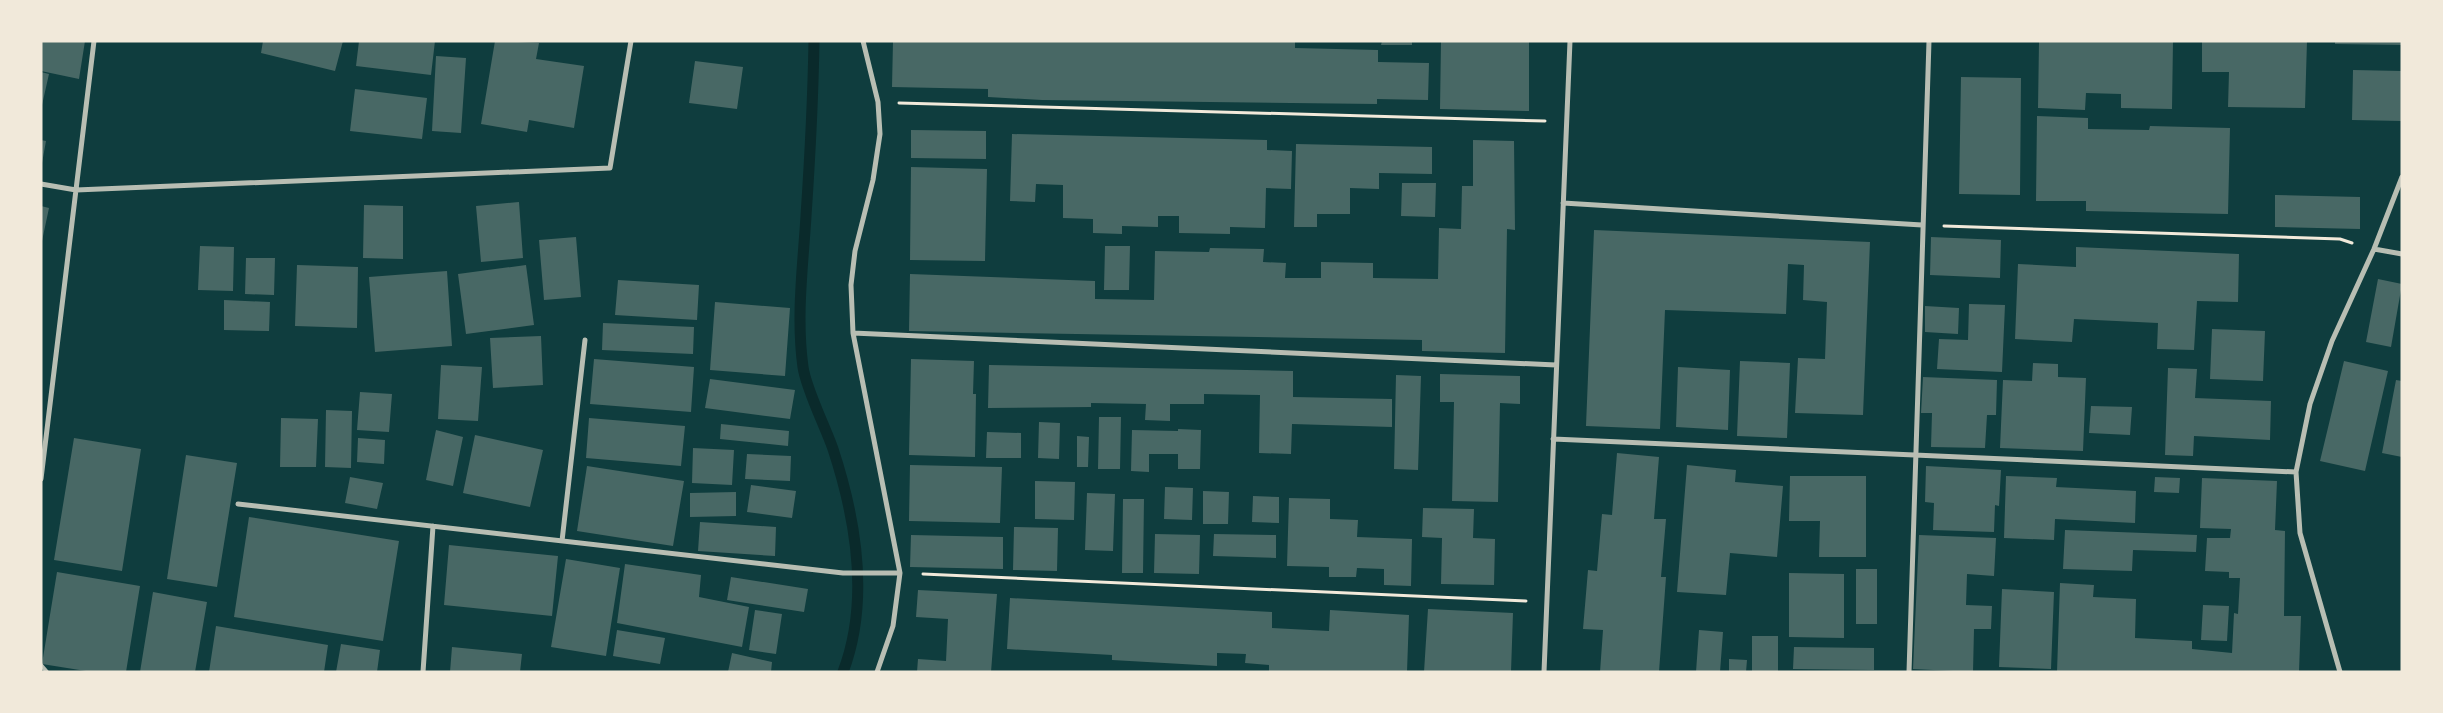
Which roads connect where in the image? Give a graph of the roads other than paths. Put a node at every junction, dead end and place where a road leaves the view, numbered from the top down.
1 (94, 41) edge
2 (631, 41) edge
3 (863, 41) edge
4 (1570, 41) edge
5 (1929, 41) edge
6 (2402, 177) edge
7 (41, 184) edge
8 (76, 190) junction
9 (1563, 204) junction
10 (1922, 225) junction
11 (2374, 249) junction
12 (2402, 254) edge
13 (853, 333) junction
14 (585, 340) dead end
15 (1556, 365) junction
16 (1554, 439) junction
17 (1916, 454) junction
18 (2296, 472) junction
19 (41, 479) edge
20 (238, 504) dead end
21 (433, 526) junction
22 (562, 541) junction
23 (900, 573) junction
24 (41, 665) edge
25 (47, 672) edge
26 (423, 672) edge
27 (878, 672) edge
28 (1544, 672) edge
29 (1909, 672) edge
30 (2340, 672) edge

1 - 8 street
2 - 8 street
3 - 13 street
4 - 9 street
5 - 10 street
6 - 11 street
7 - 8 street
8 - 19 street
9 - 10 street
9 - 15 street
10 - 17 street
11 - 12 street
11 - 18 street
13 - 15 street
13 - 23 street
14 - 22 street
15 - 16 street
16 - 17 street
16 - 28 street
17 - 18 street
17 - 29 street
18 - 30 street
20 - 21 street
21 - 22 street
21 - 26 street
22 - 23 street
23 - 27 street
24 - 25 lane

